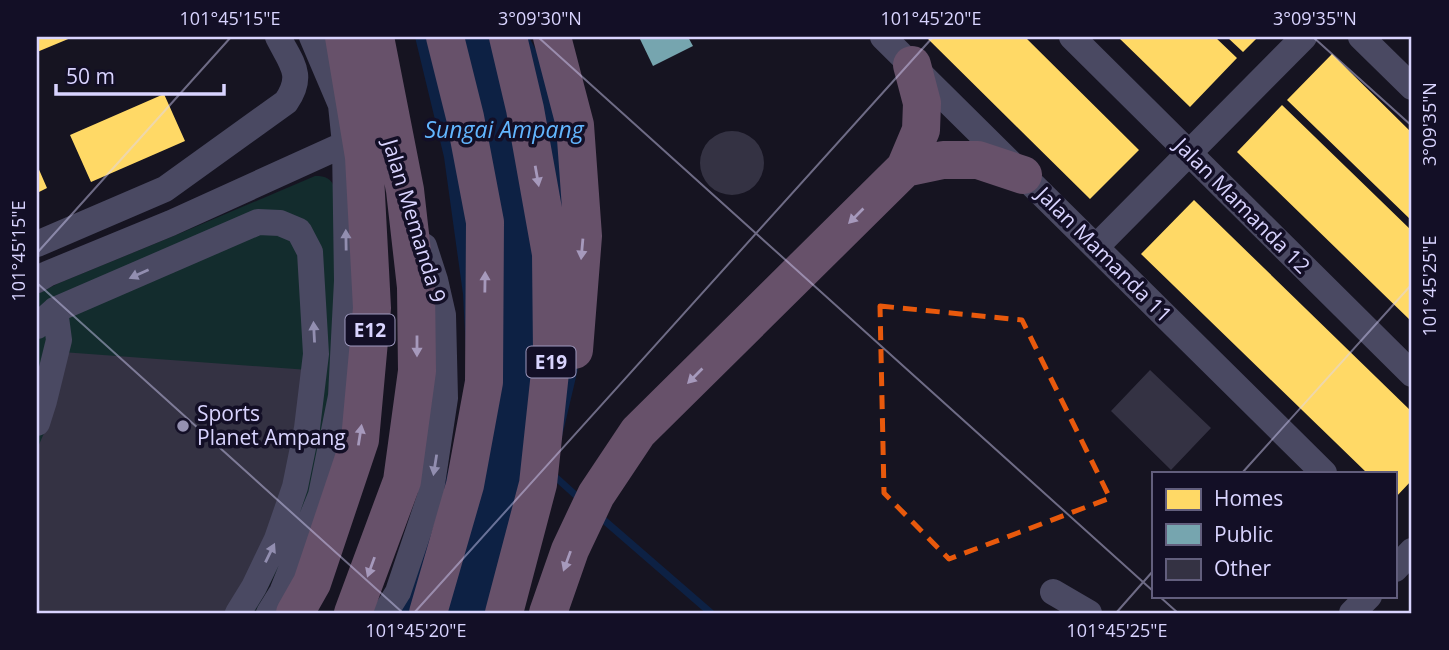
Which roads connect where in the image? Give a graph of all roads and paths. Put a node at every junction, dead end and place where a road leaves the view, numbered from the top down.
1 (278, 37) edge
2 (312, 37) edge
3 (345, 37) edge
4 (375, 37) edge
5 (445, 37) edge
6 (508, 37) edge
7 (552, 37) edge
8 (883, 37) edge
9 (1072, 37) edge
10 (1304, 37) edge
11 (1361, 37) edge
12 (912, 65) junction
13 (1412, 87) edge
14 (372, 90) junction
15 (345, 144) junction
16 (1189, 153) junction
17 (905, 168) junction
18 (1023, 175) junction
19 (171, 223) junction
20 (37, 244) edge
21 (1096, 247) junction
22 (185, 254) junction
23 (37, 280) edge
24 (435, 280) junction
25 (346, 281) junction
26 (46, 318) edge
27 (1412, 374) edge
28 (37, 423) edge
29 (1323, 472) edge
30 (538, 484) junction
31 (1053, 592) dead end
32 (1367, 598) edge
33 (364, 612) edge
34 (238, 613) edge
35 (269, 613) edge
36 (295, 613) edge
37 (428, 613) edge
38 (504, 613) edge
39 (548, 613) edge
40 (1089, 613) edge
41 (1352, 613) edge

1 - 20 street
2 - 15 street
3 - 14 street, Jalan Memanda 9
36 -> 3 highway, E12
4 -> 33 highway, E12
37 -> 5 highway
6 -> 30 highway, E19
7 -> 30 highway
8 - 12 street, Jalan Mamanda 11
9 - 16 street, Jalan Mamanda 12
10 - 16 street
11 - 13 street
12 - 17 highway
12 - 18 street, Jalan Mamanda 11
14 - 15 street
14 - 24 street, Jalan Memanda 9
15 - 19 street
25 -> 15 street
16 - 21 street
16 - 27 street, Jalan Mamanda 12
17 - 18 highway
17 -> 39 highway
18 - 21 street, Jalan Mamanda 11
19 - 22 street
19 - 23 street
21 - 29 street, Jalan Mamanda 11
22 -> 26 street
34 -> 22 street
24 - 25 street
24 -> 33 street, Jalan Memanda 9
25 - 35 street
26 - 28 street
30 - 38 highway, E19
31 - 40 street
32 - 41 street

